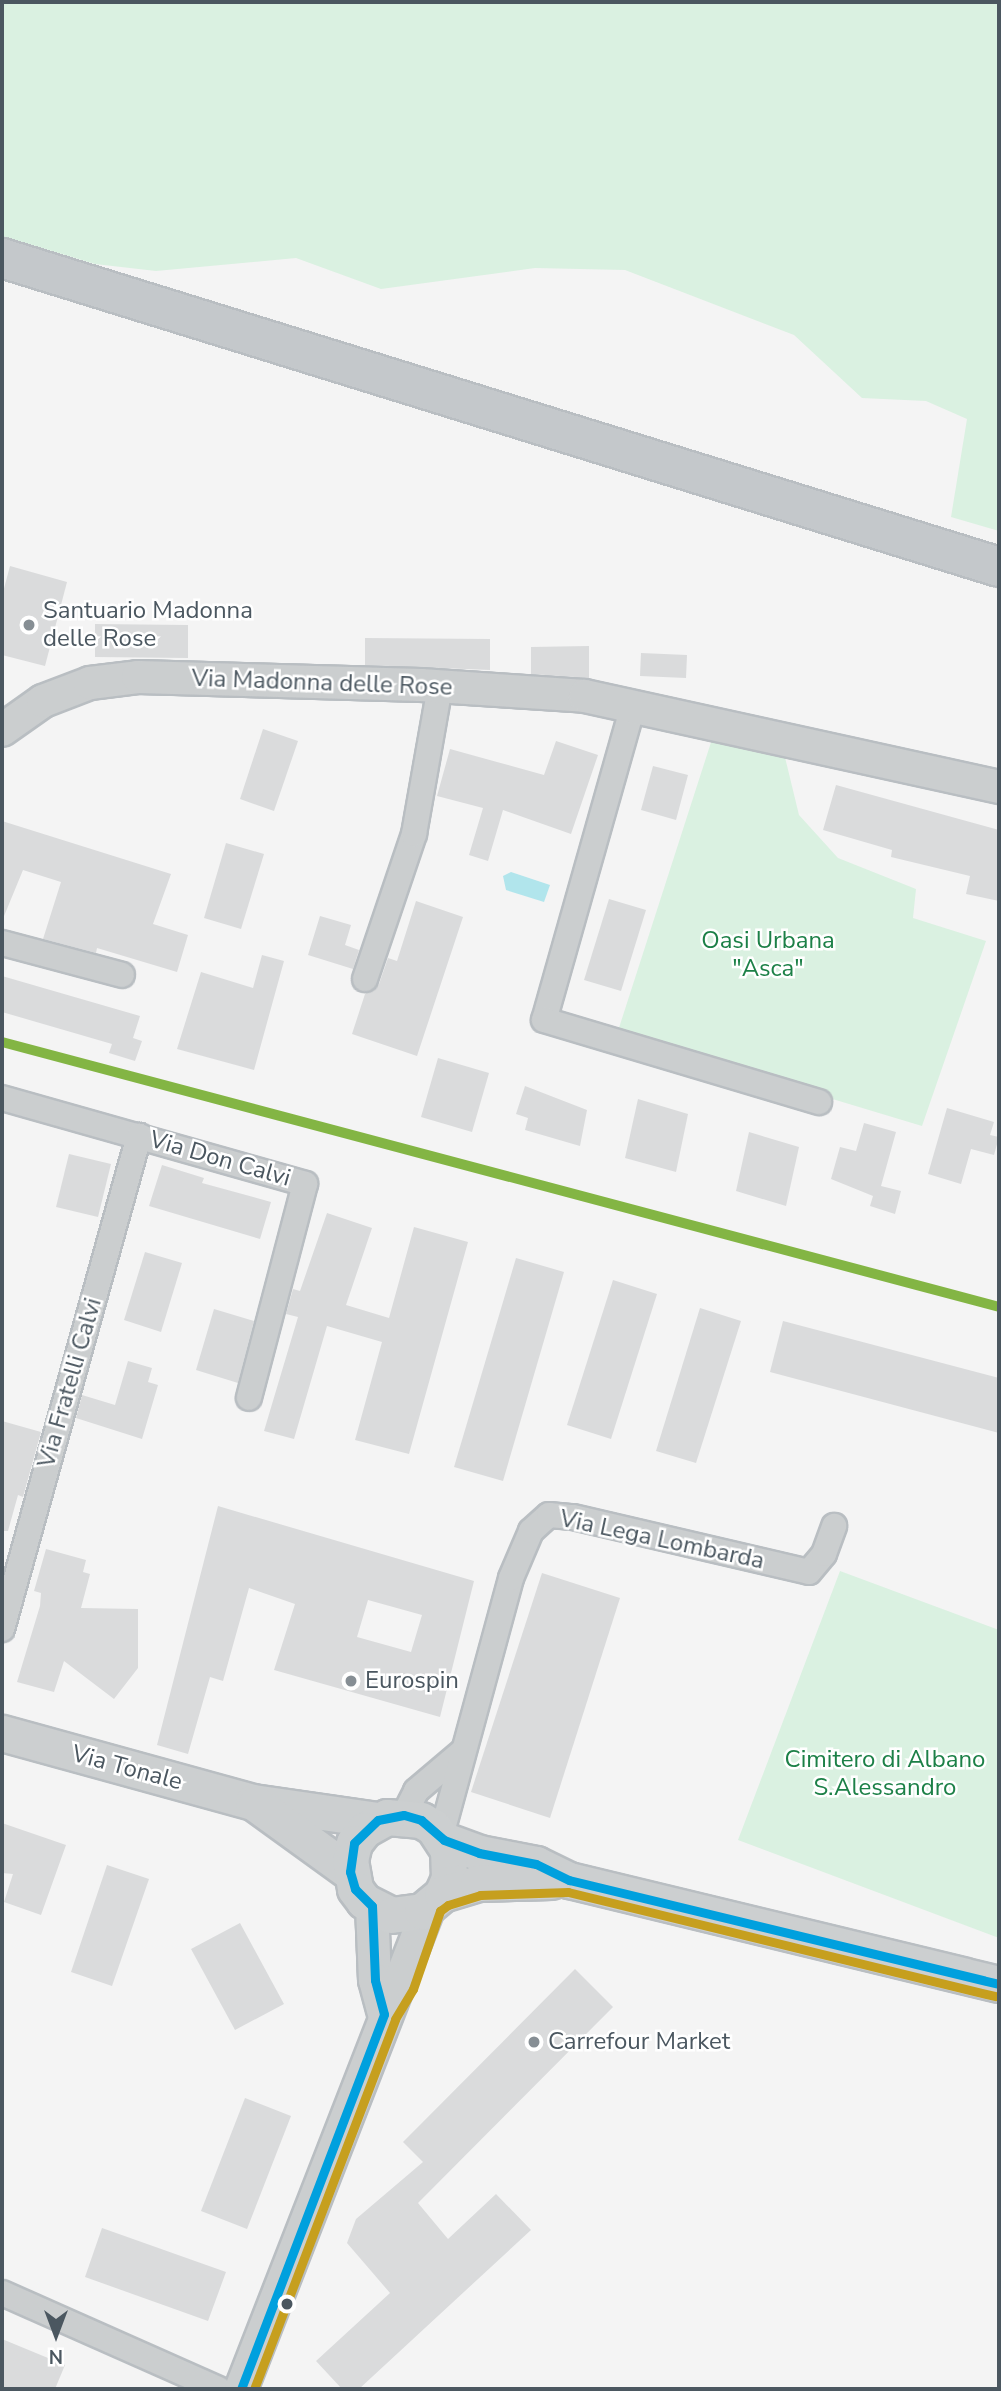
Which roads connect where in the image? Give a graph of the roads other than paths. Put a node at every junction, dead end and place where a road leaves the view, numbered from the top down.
1 (2, 258) edge
2 (999, 567) edge
3 (440, 686) junction
4 (633, 706) junction
5 (7, 718) edge
6 (999, 787) edge
7 (2, 943) edge
8 (122, 975) dead end
9 (365, 979) dead end
10 (2, 1098) edge
11 (819, 1102) dead end
12 (139, 1136) junction
13 (250, 1398) dead end
14 (834, 1526) dead end
15 (2, 1629) edge
16 (2, 1733) edge
17 (461, 1752) junction
18 (253, 1802) junction
19 (391, 1818) junction
20 (442, 1838) junction
21 (350, 1872) junction
22 (569, 1880) junction
23 (436, 1899) junction
24 (372, 1906) junction
25 (999, 1984) edge
26 (384, 2014) junction
27 (2, 2294) edge
28 (219, 2389) edge
29 (241, 2389) edge

1 - 2 highway
3 - 4 street, Via Madonna delle Rose
3 - 5 street, Via Madonna delle Rose
3 - 9 street
4 - 6 street, Via Madonna delle Rose
4 - 11 street
7 - 8 street
10 - 12 street, Via Don Calvi
12 - 13 street, Via Don Calvi
12 - 15 street, Via Fratelli Calvi
14 - 17 street, Via Lega Lombarda
16 - 18 main road, Via Tonale
17 - 19 street
17 - 20 street, Via Lega Lombarda
18 - 19 main road, Via Tonale
18 - 21 main road, Via Tonale
19 - 20 main road, Via Tonale
19 - 21 main road
20 - 22 main road, Via Tonale
20 - 23 main road
21 - 24 main road, Via Tonale
22 - 23 main road, Via Tonale
22 - 25 main road, Via Tonale
23 - 24 main road, Via Tonale
23 - 26 street
24 - 26 street
26 - 29 street
27 - 28 street

